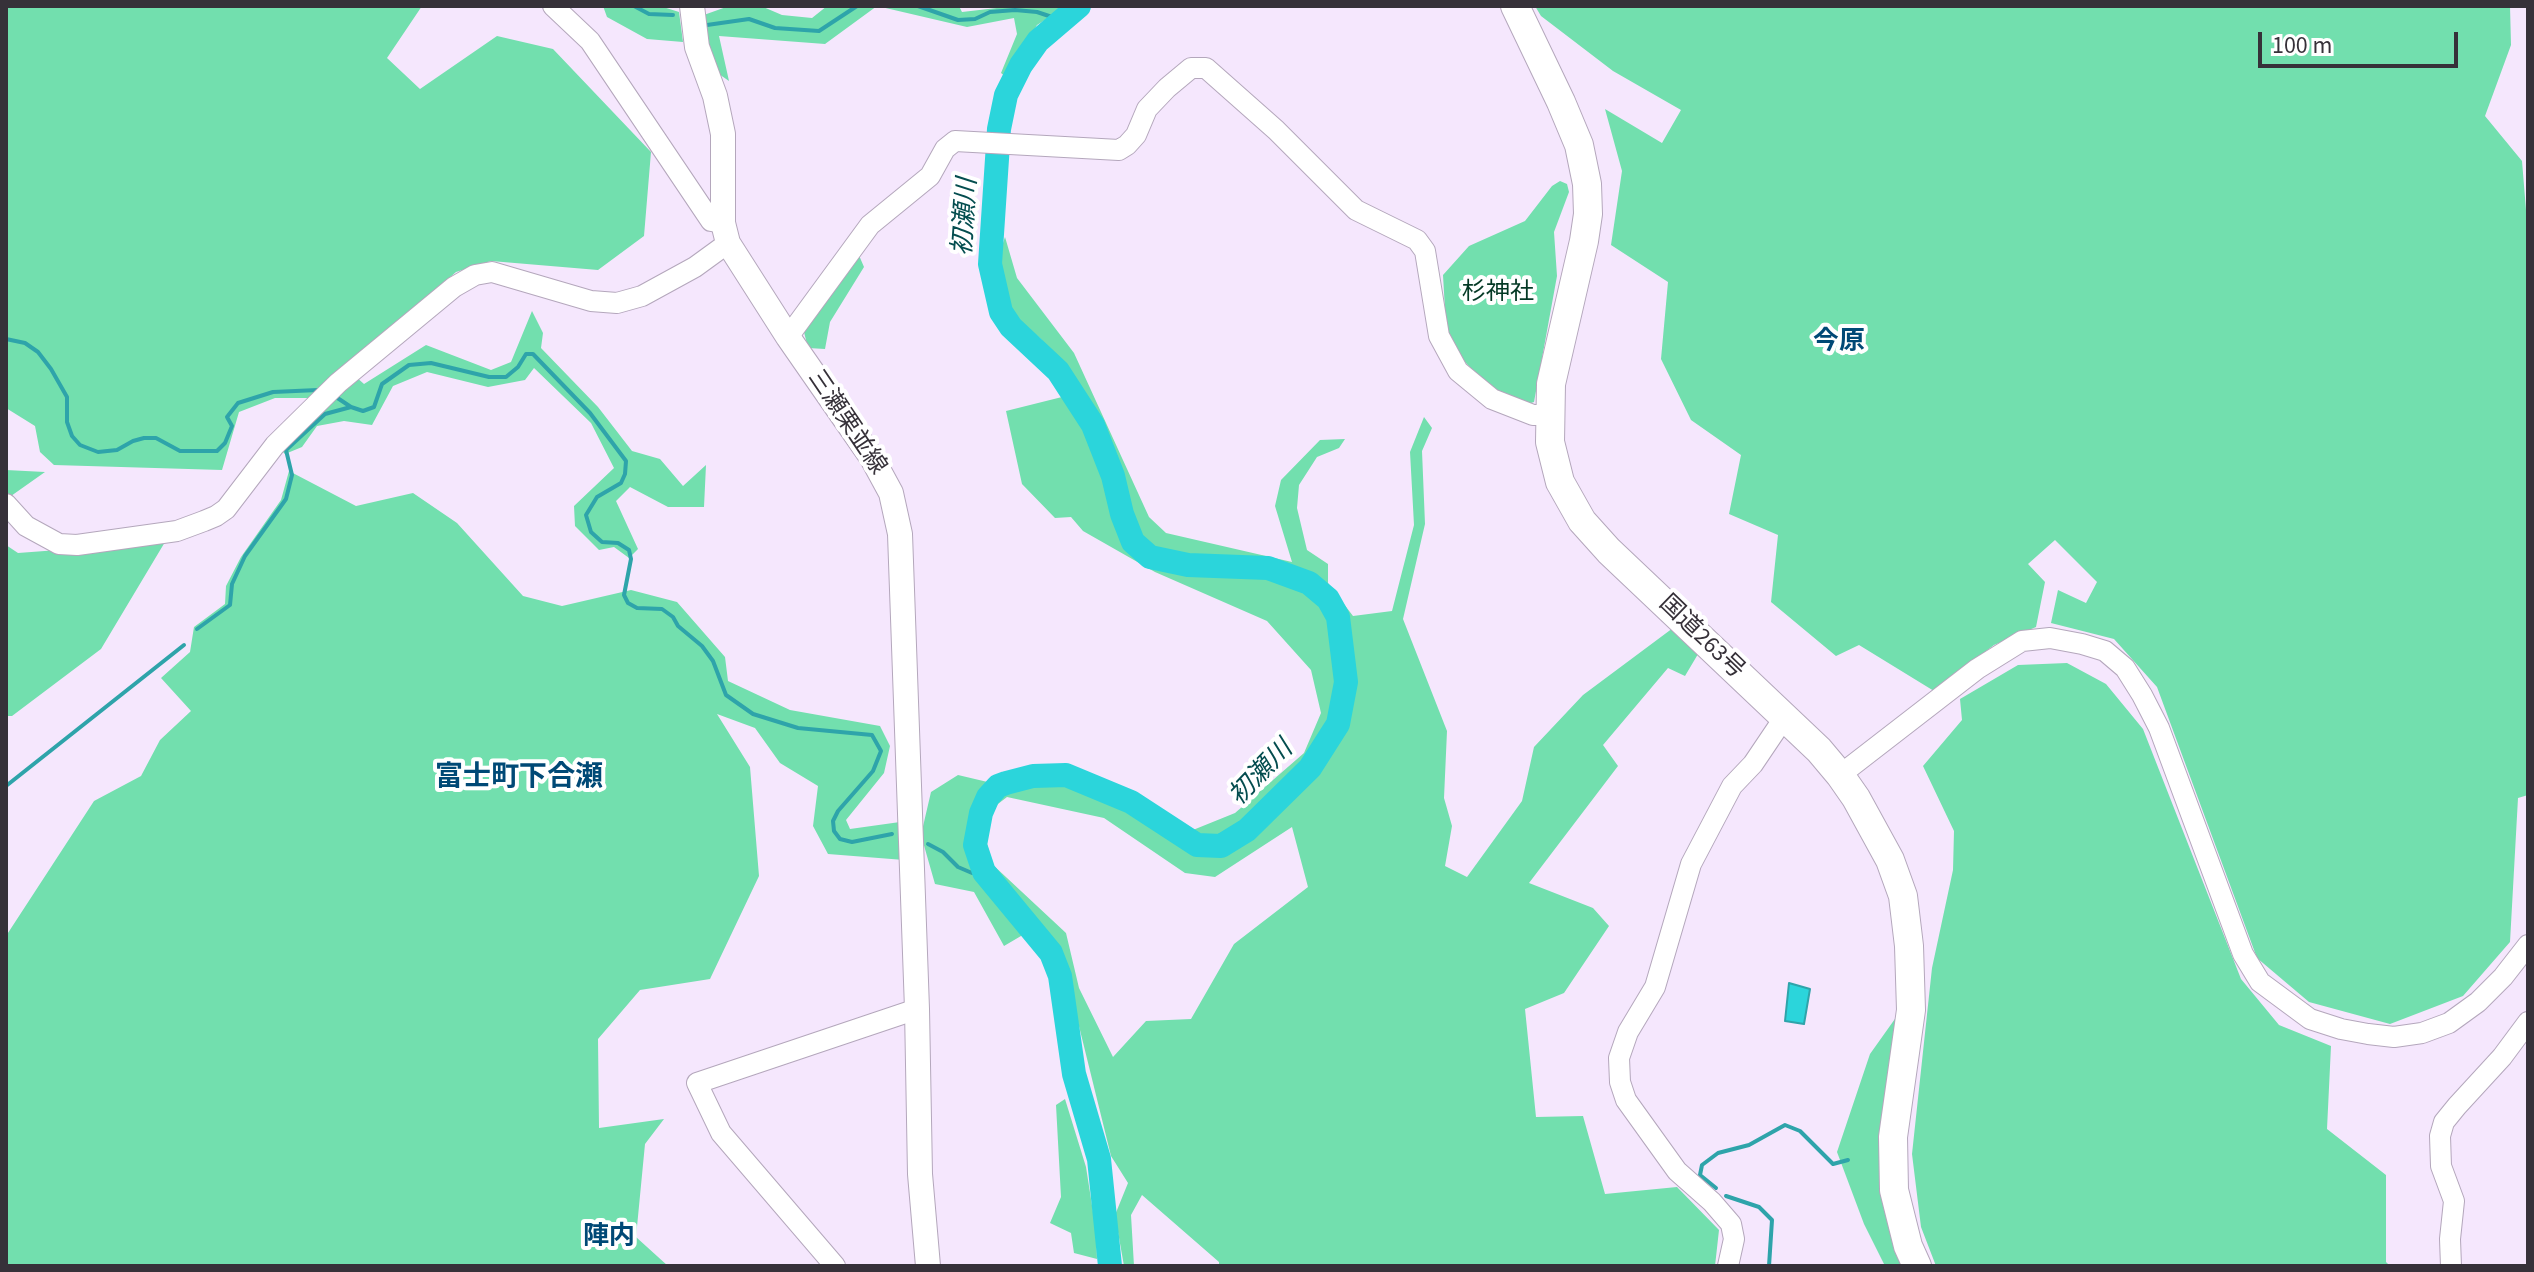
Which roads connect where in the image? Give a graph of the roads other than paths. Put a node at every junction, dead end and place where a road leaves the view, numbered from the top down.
1 (553, 6) edge
2 (692, 6) edge
3 (1515, 6) edge
4 (725, 233) junction
5 (788, 337) junction
6 (1549, 415) junction
7 (6, 504) edge
8 (1784, 718) junction
9 (1840, 775) junction
10 (2528, 945) edge
11 (917, 1009) junction
12 (2528, 1022) edge
13 (835, 1266) edge
14 (928, 1266) edge
15 (1728, 1266) edge
16 (1917, 1266) edge
17 (2451, 1266) edge

1 - 4 street
2 - 4 main road
3 - 6 highway, 国道263号
4 - 5 main road, 三瀬栗並線
4 - 7 street
5 - 6 street
5 - 11 main road, 三瀬栗並線
6 - 8 highway, 国道263号
8 - 9 highway, 国道263号
8 - 15 street
9 - 10 street
9 - 16 highway, 国道263号
11 - 13 street
11 - 14 main road, 三瀬栗並線
12 - 17 street

